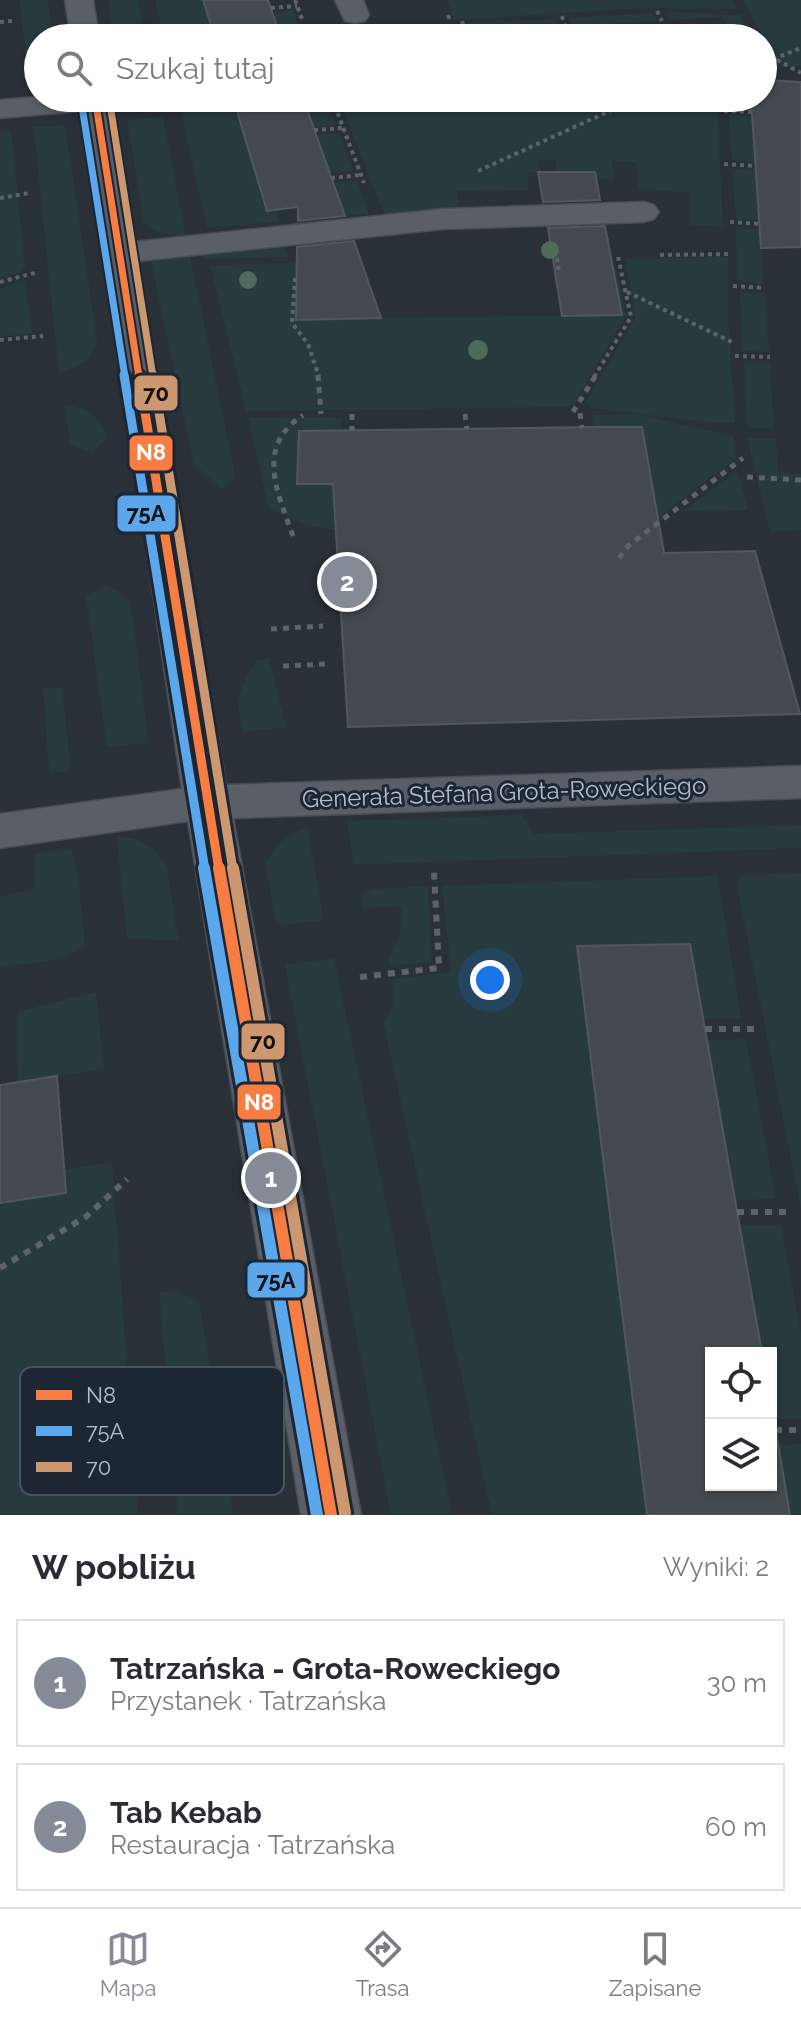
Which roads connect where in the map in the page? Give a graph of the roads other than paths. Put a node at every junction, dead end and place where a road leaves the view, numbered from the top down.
1 (79, 0) edge
2 (83, 24) edge
3 (24, 107) edge
4 (0, 109) edge
5 (97, 112) edge
6 (643, 212) dead end
7 (119, 253) junction
8 (801, 782) edge
9 (207, 802) junction
10 (0, 831) edge
11 (331, 1515) edge

1 - 2 street
3 - 4 street
5 - 7 street
6 - 7 street
7 - 9 street
8 - 9 street, Generała Stefana Grota-Roweckiego
9 - 10 street, Generała Stefana Grota-Roweckiego
9 - 11 street

